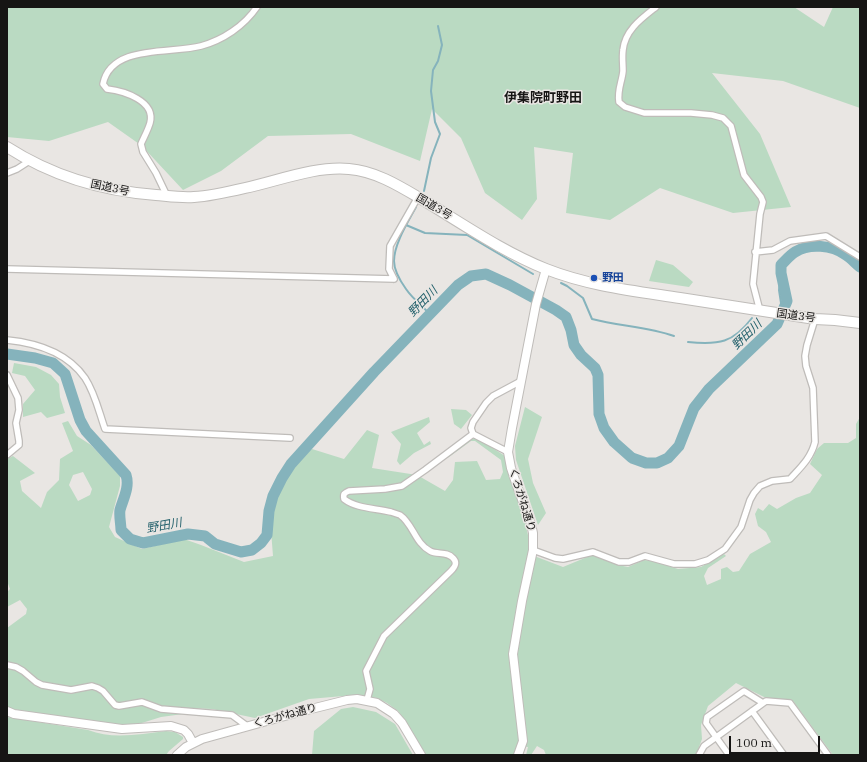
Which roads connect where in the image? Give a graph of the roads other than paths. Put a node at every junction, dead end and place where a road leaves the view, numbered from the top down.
1 (257, 7) edge
2 (656, 7) edge
3 (7, 147) edge
4 (31, 160) junction
5 (7, 173) edge
6 (167, 196) junction
7 (418, 197) junction
8 (756, 252) junction
9 (860, 257) edge
10 (7, 269) edge
11 (546, 269) junction
12 (760, 311) junction
13 (815, 319) junction
14 (860, 323) edge
15 (7, 340) edge
16 (7, 375) edge
17 (520, 381) junction
18 (473, 434) junction
19 (290, 438) dead end
20 (508, 452) junction
21 (7, 455) edge
22 (533, 550) junction
23 (7, 665) edge
24 (367, 700) junction
25 (762, 703) junction
26 (7, 711) edge
27 (752, 711) junction
28 (247, 726) junction
29 (716, 737) junction
30 (193, 743) junction
31 (177, 755) edge
32 (421, 755) edge
33 (518, 755) edge
34 (699, 755) edge
35 (729, 755) edge
36 (784, 755) edge
37 (828, 755) edge

1 - 6 street
2 - 8 street
3 - 4 highway, 国道3号
4 - 5 street
4 - 6 highway, 国道3号
6 - 7 highway, 国道3号
7 - 10 street
7 - 11 highway, 国道3号
8 - 9 street
8 - 12 street
11 - 12 highway, 国道3号
11 - 17 street, くろがね通り
12 - 13 highway, 国道3号
13 - 14 highway, 国道3号
13 - 22 street
15 - 19 street
16 - 21 street
17 - 18 street
17 - 20 street, くろがね通り
18 - 20 street
18 - 24 street
20 - 22 street, くろがね通り
22 - 33 street, くろがね通り
23 - 28 street
24 - 28 street, くろがね通り
24 - 32 street, くろがね通り
25 - 27 street
25 - 29 street
25 - 37 street
26 - 30 street
27 - 29 street
27 - 36 street
28 - 30 street, くろがね通り
29 - 34 street
29 - 35 street
30 - 31 street, くろがね通り

